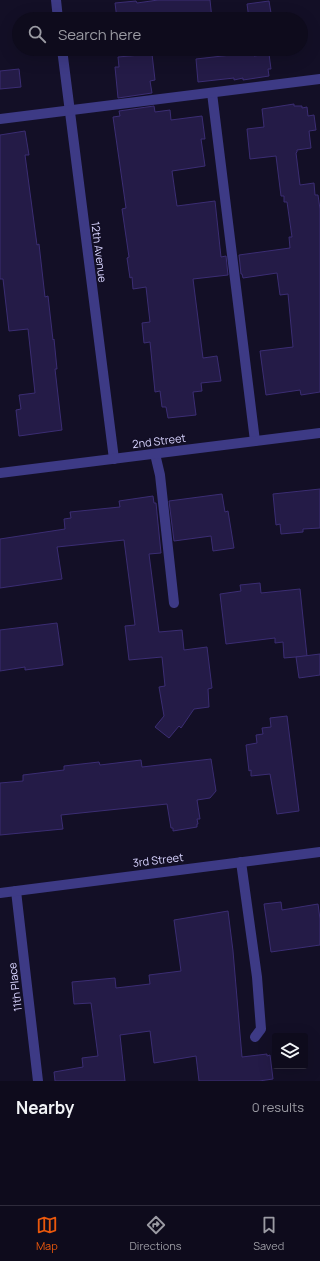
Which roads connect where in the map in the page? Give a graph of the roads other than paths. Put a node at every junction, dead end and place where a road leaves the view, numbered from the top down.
1 (56, 0) edge
2 (57, 12) edge
3 (63, 56) edge
4 (320, 79) edge
5 (212, 93) junction
6 (69, 111) junction
7 (0, 119) edge
8 (320, 433) edge
9 (255, 441) junction
10 (155, 454) junction
11 (114, 459) junction
12 (0, 473) edge
13 (174, 603) dead end
14 (320, 852) edge
15 (241, 862) junction
16 (16, 891) junction
17 (0, 893) edge
18 (255, 1037) dead end
19 (38, 1081) edge

1 - 2 street
3 - 6 street, 12th Avenue
4 - 5 street
5 - 6 street
5 - 9 street
6 - 7 street
6 - 11 street, 12th Avenue
8 - 9 street, 2nd Street
9 - 10 street, 2nd Street
10 - 11 street, 2nd Street
10 - 13 street
11 - 12 street, 2nd Street
14 - 15 street, 3rd Street
15 - 16 street, 3rd Street
15 - 18 street
16 - 17 street, 3rd Street
16 - 19 street, 11th Place

